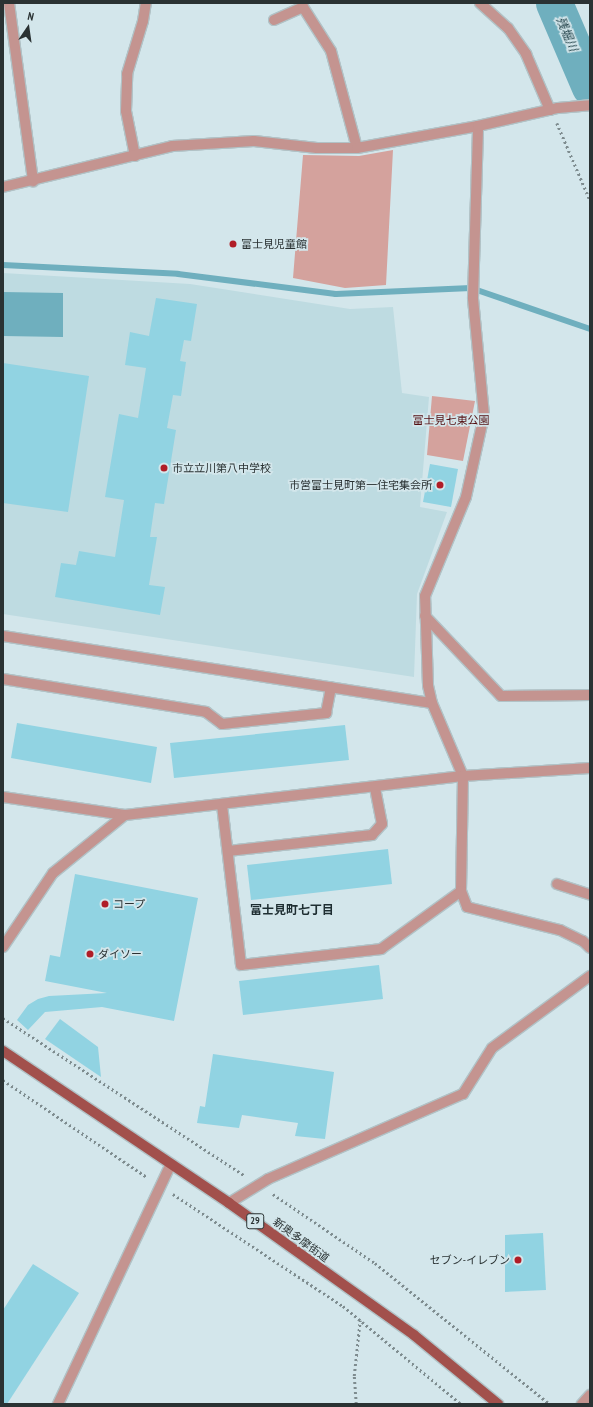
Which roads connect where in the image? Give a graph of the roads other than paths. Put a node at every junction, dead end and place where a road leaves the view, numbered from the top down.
1 (9, 3) edge
2 (146, 3) edge
3 (480, 3) edge
4 (274, 20) dead end
5 (590, 105) edge
6 (554, 109) junction
7 (478, 126) junction
8 (357, 148) junction
9 (135, 156) junction
10 (33, 180) junction
11 (3, 187) edge
12 (425, 616) junction
13 (3, 636) edge
14 (3, 679) edge
15 (331, 687) junction
16 (590, 695) edge
17 (432, 703) junction
18 (590, 768) edge
19 (463, 776) junction
20 (375, 786) junction
21 (3, 797) edge
22 (222, 805) junction
23 (125, 815) junction
24 (228, 851) junction
25 (557, 884) dead end
26 (461, 891) junction
27 (590, 895) edge
28 (3, 947) edge
29 (590, 948) edge
30 (590, 976) edge
31 (3, 1051) edge
32 (171, 1164) junction
33 (229, 1203) junction
34 (590, 1395) edge
35 (58, 1404) edge
36 (498, 1404) edge
37 (582, 1404) edge

1 - 10 street
2 - 9 street
3 - 6 street
4 - 8 street
5 - 6 street
6 - 7 street
7 - 8 street
7 - 12 street
8 - 9 street
9 - 10 street
10 - 11 street
12 - 16 street
12 - 17 street
13 - 15 street
14 - 15 street
15 - 17 street
17 - 19 street
18 - 19 street
19 - 20 street
19 - 26 street
20 - 22 street
20 - 24 street
21 - 23 street
22 - 23 street
22 - 24 street
23 - 28 street
24 - 26 street
25 - 27 street
26 - 29 street
30 - 33 street
31 - 32 main road, 新奥多摩街道 / 29
32 - 33 main road, 新奥多摩街道 / 29
32 - 35 street
33 - 36 main road, 新奥多摩街道 / 29
34 - 37 street

